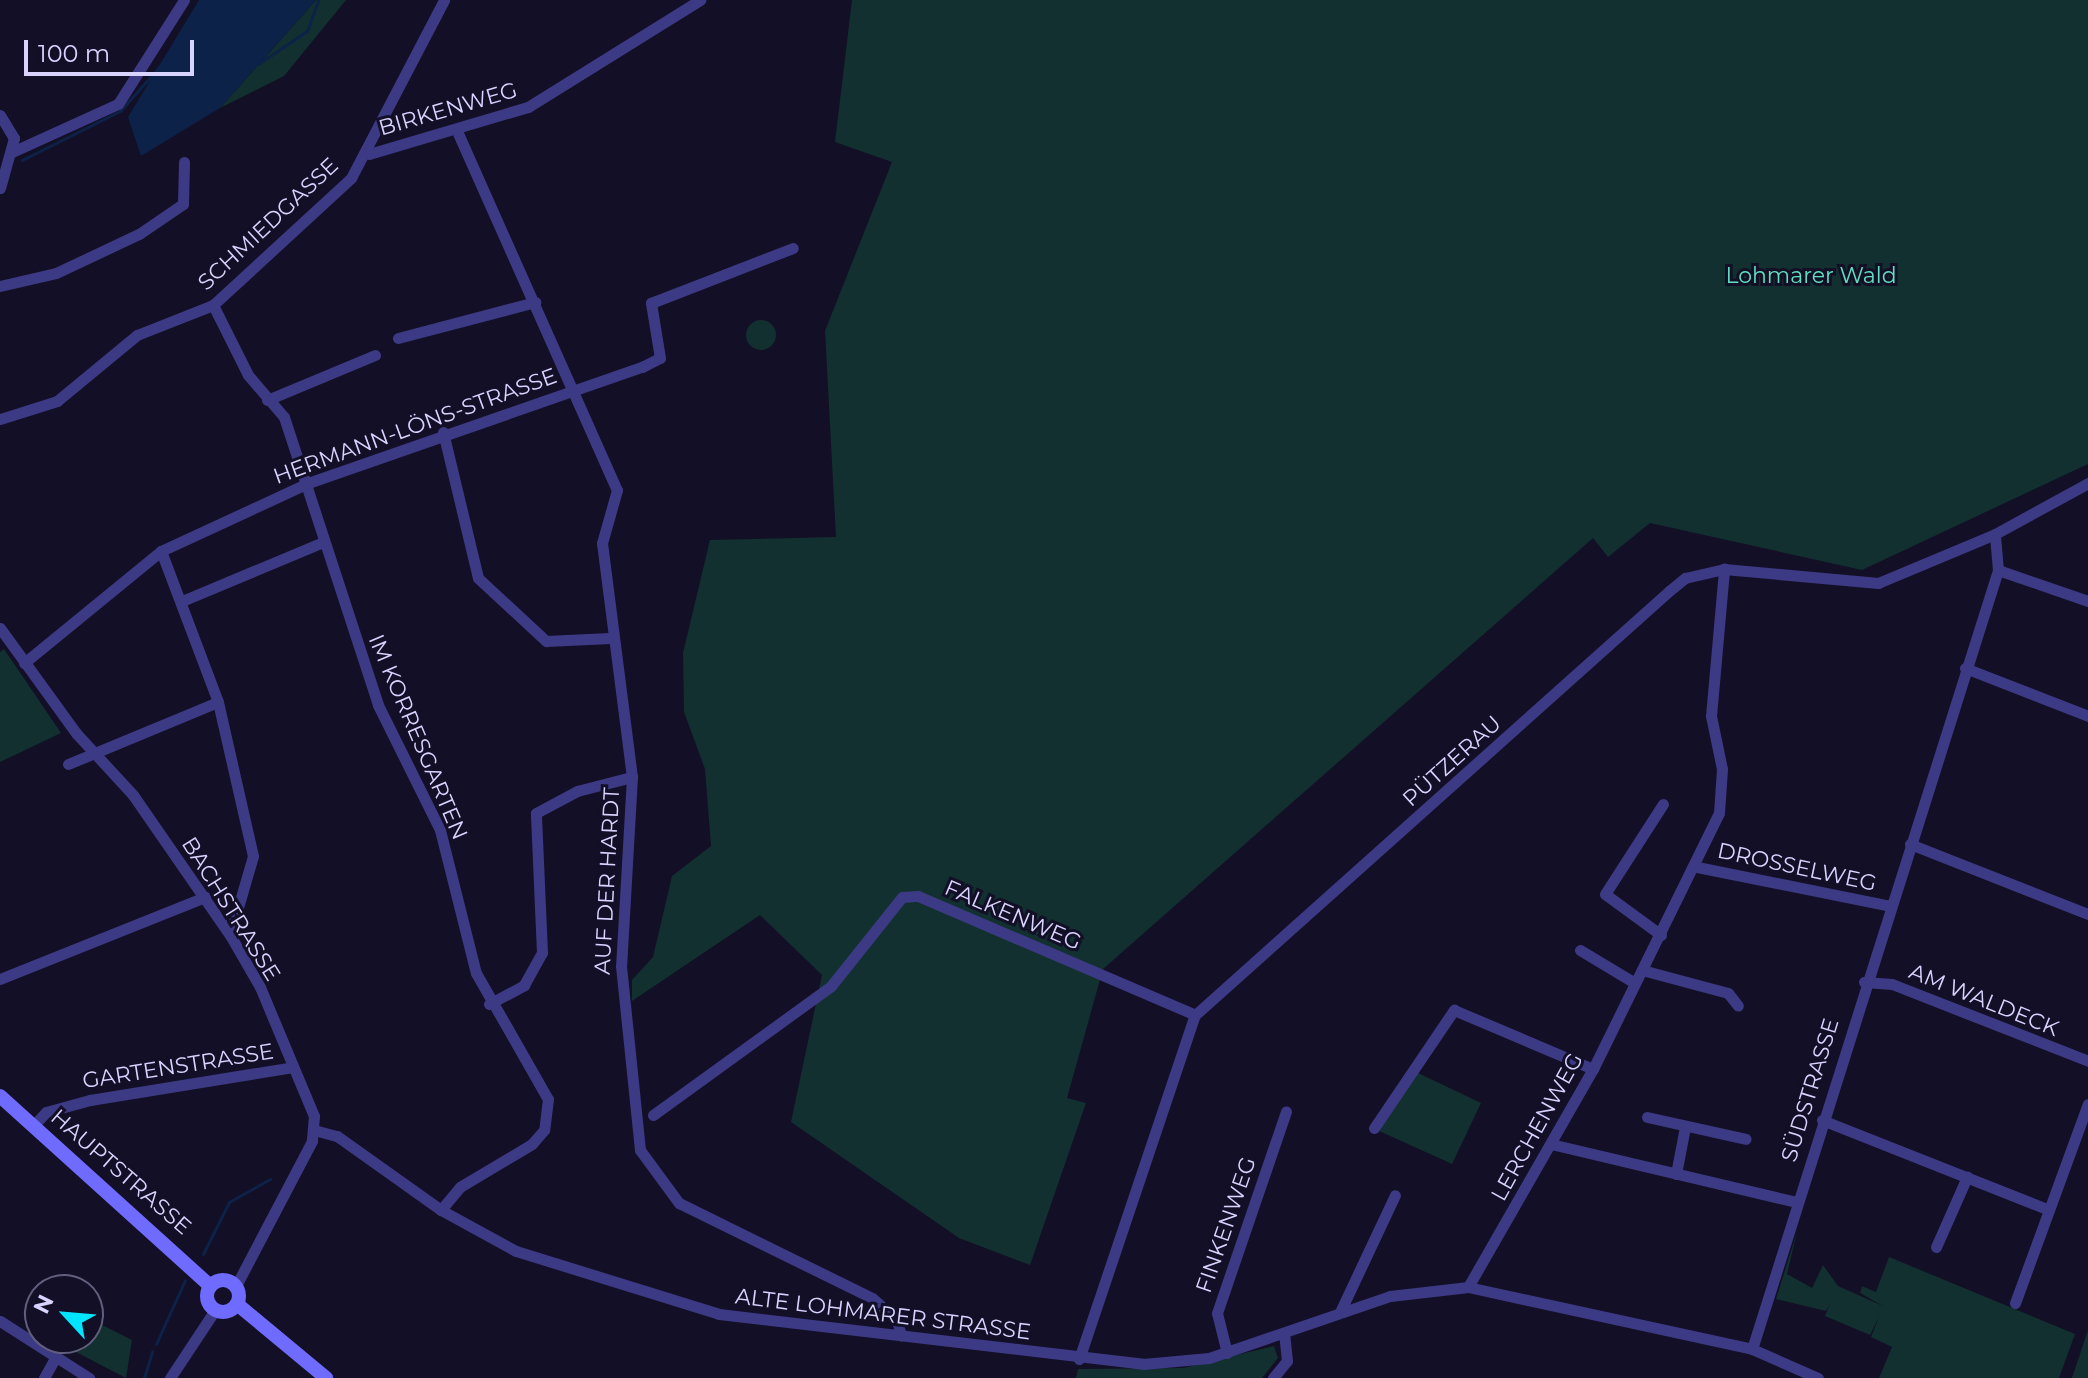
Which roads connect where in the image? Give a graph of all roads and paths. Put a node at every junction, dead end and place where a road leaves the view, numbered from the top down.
1 (184, 0) edge
2 (444, 0) edge
3 (700, 0) edge
4 (0, 115) edge
5 (457, 131) junction
6 (12, 152) junction
7 (369, 154) junction
8 (184, 162) dead end
9 (0, 188) edge
10 (793, 248) dead end
11 (0, 286) edge
12 (535, 302) junction
13 (213, 305) junction
14 (398, 338) dead end
15 (375, 355) dead end
16 (576, 388) junction
17 (267, 400) junction
18 (0, 419) edge
19 (443, 432) junction
20 (308, 483) junction
21 (2088, 483) edge
22 (1995, 534) junction
23 (323, 542) junction
24 (161, 551) junction
25 (1724, 569) junction
26 (1998, 570) junction
27 (182, 601) junction
28 (2088, 601) edge
29 (0, 628) edge
30 (610, 638) junction
31 (24, 663) junction
32 (1965, 668) junction
33 (218, 702) junction
34 (2088, 716) edge
35 (93, 750) junction
36 (68, 764) dead end
37 (632, 777) junction
38 (1663, 804) dead end
39 (1910, 844) junction
40 (1697, 867) junction
41 (205, 897) junction
42 (1890, 906) junction
43 (2088, 914) edge
44 (230, 935) junction
45 (1661, 935) junction
46 (1580, 950) dead end
47 (1642, 970) junction
48 (0, 979) edge
49 (1864, 982) junction
50 (1635, 983) junction
51 (489, 1004) junction
52 (1738, 1006) dead end
53 (1195, 1015) junction
54 (2088, 1061) edge
55 (288, 1068) junction
56 (1593, 1069) junction
57 (0, 1096) edge
58 (2088, 1104) edge
59 (1286, 1111) dead end
60 (653, 1115) dead end
61 (1647, 1117) dead end
62 (1822, 1120) junction
63 (34, 1125) junction
64 (1685, 1127) junction
65 (1374, 1128) dead end
66 (314, 1130) junction
67 (1746, 1139) dead end
68 (1551, 1144) junction
69 (1676, 1174) junction
70 (1967, 1177) junction
71 (1395, 1195) dead end
72 (1797, 1202) junction
73 (441, 1210) junction
74 (2049, 1210) junction
75 (1936, 1247) dead end
76 (210, 1286) junction
77 (236, 1286) junction
78 (1468, 1287) junction
79 (2015, 1303) dead end
80 (237, 1304) junction
81 (215, 1310) junction
82 (1340, 1312) junction
83 (0, 1321) edge
84 (1284, 1333) junction
85 (901, 1336) junction
86 (1752, 1349) junction
87 (1227, 1353) junction
88 (56, 1356) junction
89 (1079, 1359) junction
90 (1814, 1377) edge
91 (44, 1378) edge
92 (89, 1378) edge
93 (170, 1378) edge
94 (326, 1378) edge
95 (1273, 1378) edge

1 - 6 street
2 - 7 street, SCHMIEDGASSE
3 - 5 street, BIRKENWEG
4 - 6 street
5 - 7 street, BIRKENWEG
5 - 12 street, AUF DER HARDT
6 - 9 street
7 - 13 street, SCHMIEDGASSE
8 - 11 street
10 - 16 street, HERMANN-LÖNS-STRASSE
12 - 14 street
12 - 16 street, AUF DER HARDT
13 - 17 street, IM KORRESGARTEN
13 - 18 street, SCHMIEDGASSE
15 - 17 street
16 - 19 street, HERMANN-LÖNS-STRASSE
16 - 30 street, AUF DER HARDT
17 - 20 street, IM KORRESGARTEN
19 - 20 street, HERMANN-LÖNS-STRASSE
19 - 30 street
20 - 23 street, IM KORRESGARTEN
20 - 24 street, HERMANN-LÖNS-STRASSE
21 - 22 street, PÜTZERAU
22 - 25 street, PÜTZERAU
22 - 26 street, SÜDSTRASSE
23 - 27 street
23 - 51 street, IM KORRESGARTEN
24 - 27 street
24 - 31 street, HERMANN-LÖNS-STRASSE
25 - 40 street, LERCHENWEG
25 - 53 street, PÜTZERAU
26 - 28 street
26 - 32 street, SÜDSTRASSE
27 - 33 street
29 - 31 street, BACHSTRASSE
30 - 37 street, AUF DER HARDT
31 - 35 street, BACHSTRASSE
32 - 34 street
32 - 39 street, SÜDSTRASSE
33 - 35 street
33 - 44 street
35 - 36 street
35 - 41 street, BACHSTRASSE
37 - 51 street
37 - 85 street, AUF DER HARDT
38 - 45 street
39 - 42 street, SÜDSTRASSE
39 - 43 street
40 - 42 street, DROSSELWEG
40 - 45 street, LERCHENWEG
41 - 44 street, BACHSTRASSE
41 - 48 street
42 - 49 street, SÜDSTRASSE
44 - 55 street, BACHSTRASSE
45 - 47 street, LERCHENWEG
46 - 50 street
47 - 50 street, LERCHENWEG
47 - 52 street
49 - 54 street, AM WALDECK
49 - 62 street, SÜDSTRASSE
50 - 56 street, LERCHENWEG
51 - 73 street, IM KORRESGARTEN
53 - 60 street, FALKENWEG
53 - 89 street, PÜTZERAU
55 - 63 street, GARTENSTRASSE
55 - 66 street, BACHSTRASSE
56 - 65 street
56 - 68 street, LERCHENWEG
57 - 63 main road, HAUPTSTRASSE
58 - 74 street
59 - 87 street, FINKENWEG
61 - 64 street
62 - 70 street
62 - 72 street, SÜDSTRASSE
63 - 76 main road, HAUPTSTRASSE
64 - 67 street
64 - 69 street
66 - 73 street, ALTE LOHMARER STRASSE
66 - 77 street
68 - 69 street
68 - 78 street, LERCHENWEG
69 - 72 street
70 - 74 street
70 - 75 street
71 - 82 street
72 - 86 street, SÜDSTRASSE
73 - 85 street, ALTE LOHMARER STRASSE
74 - 79 street
76 - 77 main road
76 - 81 main road
77 - 80 main road
78 - 82 street, ALTE LOHMARER STRASSE
78 - 86 street, ALTE LOHMARER STRASSE
80 - 81 main road
80 - 94 main road
81 - 93 street
82 - 84 street, ALTE LOHMARER STRASSE
83 - 88 street
84 - 87 street, ALTE LOHMARER STRASSE
84 - 95 street
85 - 89 street, ALTE LOHMARER STRASSE
86 - 90 street, ALTE LOHMARER STRASSE
87 - 89 street, ALTE LOHMARER STRASSE
88 - 91 street
88 - 92 street

